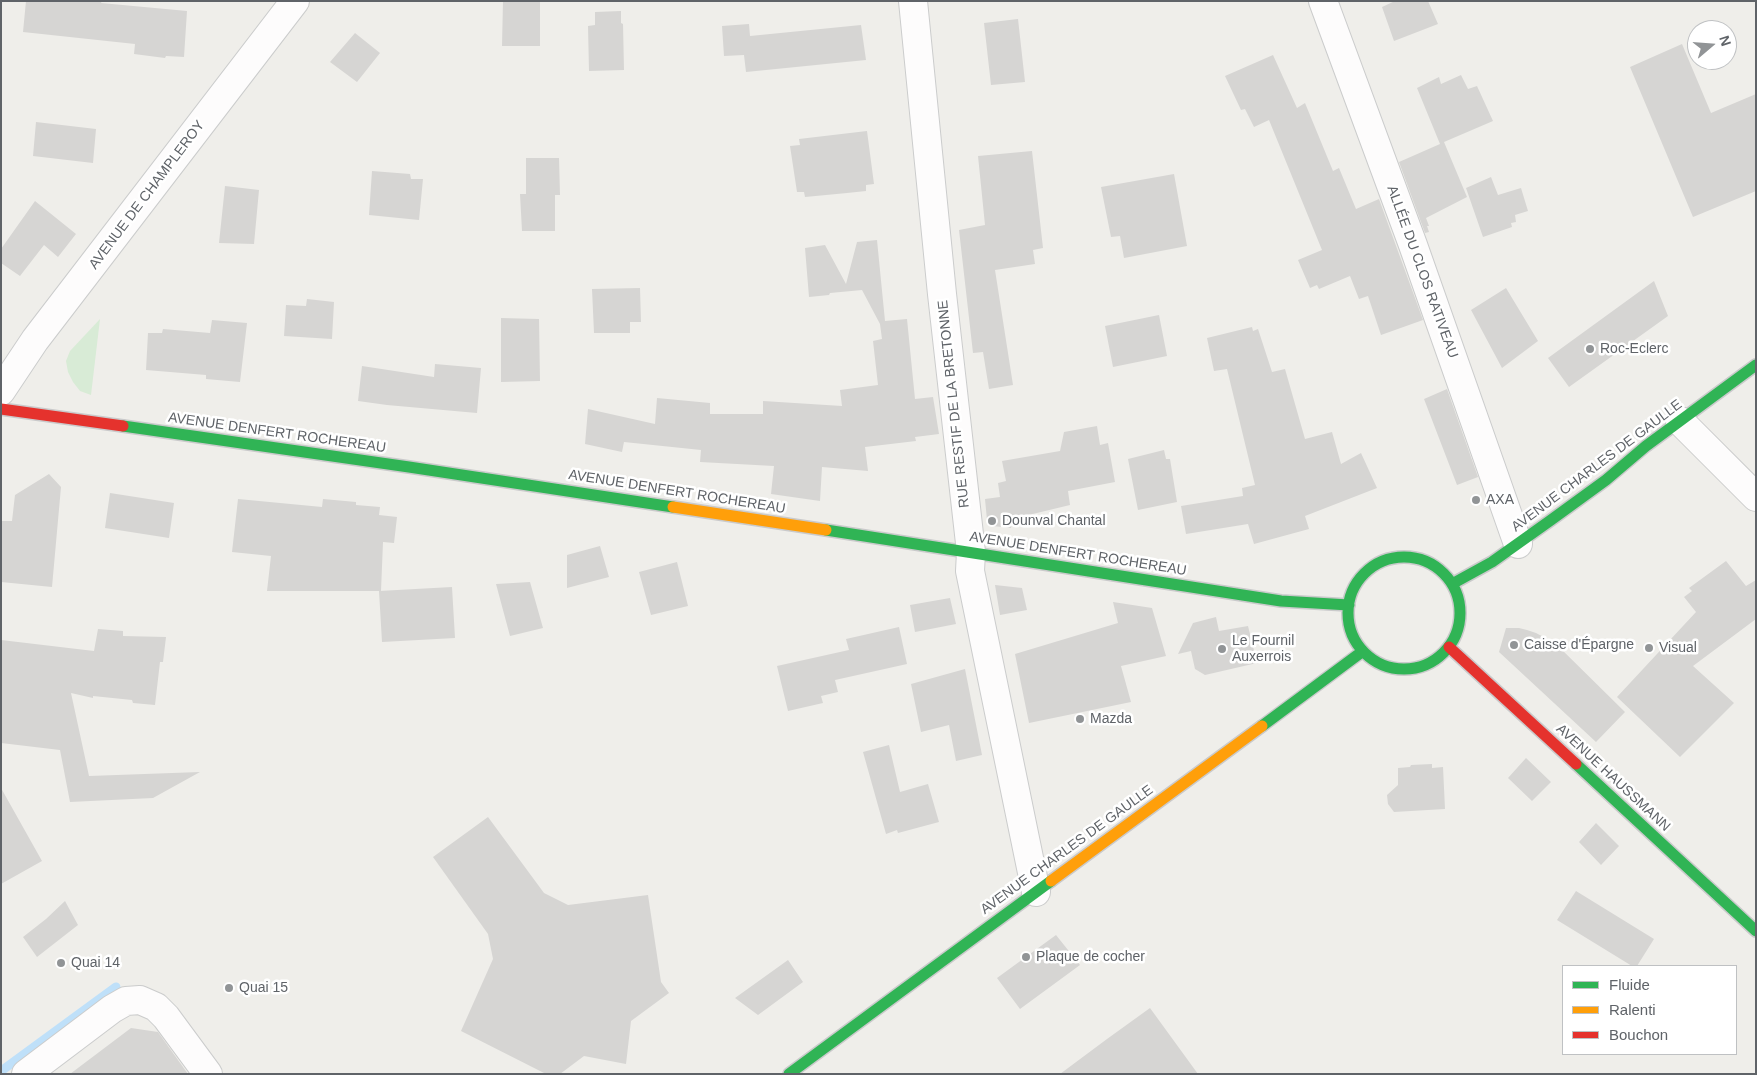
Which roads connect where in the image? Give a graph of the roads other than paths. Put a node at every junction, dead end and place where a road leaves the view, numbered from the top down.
1 (295, 1) edge
2 (913, 1) edge
3 (1323, 1) edge
4 (1756, 365) edge
5 (1, 391) edge
6 (1, 409) edge
7 (1680, 421) junction
8 (1756, 496) edge
9 (1518, 544) junction
10 (971, 552) junction
11 (1452, 584) junction
12 (1349, 605) junction
13 (1449, 647) junction
14 (1363, 651) junction
15 (1036, 892) junction
16 (1756, 931) edge
17 (26, 1074) edge
18 (208, 1074) edge
19 (789, 1074) edge

1 - 5 street, AVENUE DE CHAMPLEROY
2 - 10 street, RUE RESTIF DE LA BRETONNE
3 - 9 street, ALLÉE DU CLOS RATIVEAU
4 - 7 street, AVENUE CHARLES DE GAULLE
6 - 10 street, AVENUE DENFERT ROCHEREAU
7 - 8 street
7 - 9 street, AVENUE CHARLES DE GAULLE
9 - 11 street, AVENUE CHARLES DE GAULLE
10 - 12 street, AVENUE DENFERT ROCHEREAU
10 - 15 street, RUE RESTIF DE LA BRETONNE
11 - 12 street
11 - 13 street
12 - 14 street
13 - 14 street
13 - 16 street, AVENUE HAUSSMANN
14 - 15 street, AVENUE CHARLES DE GAULLE
15 - 19 street, AVENUE CHARLES DE GAULLE
17 - 18 street

